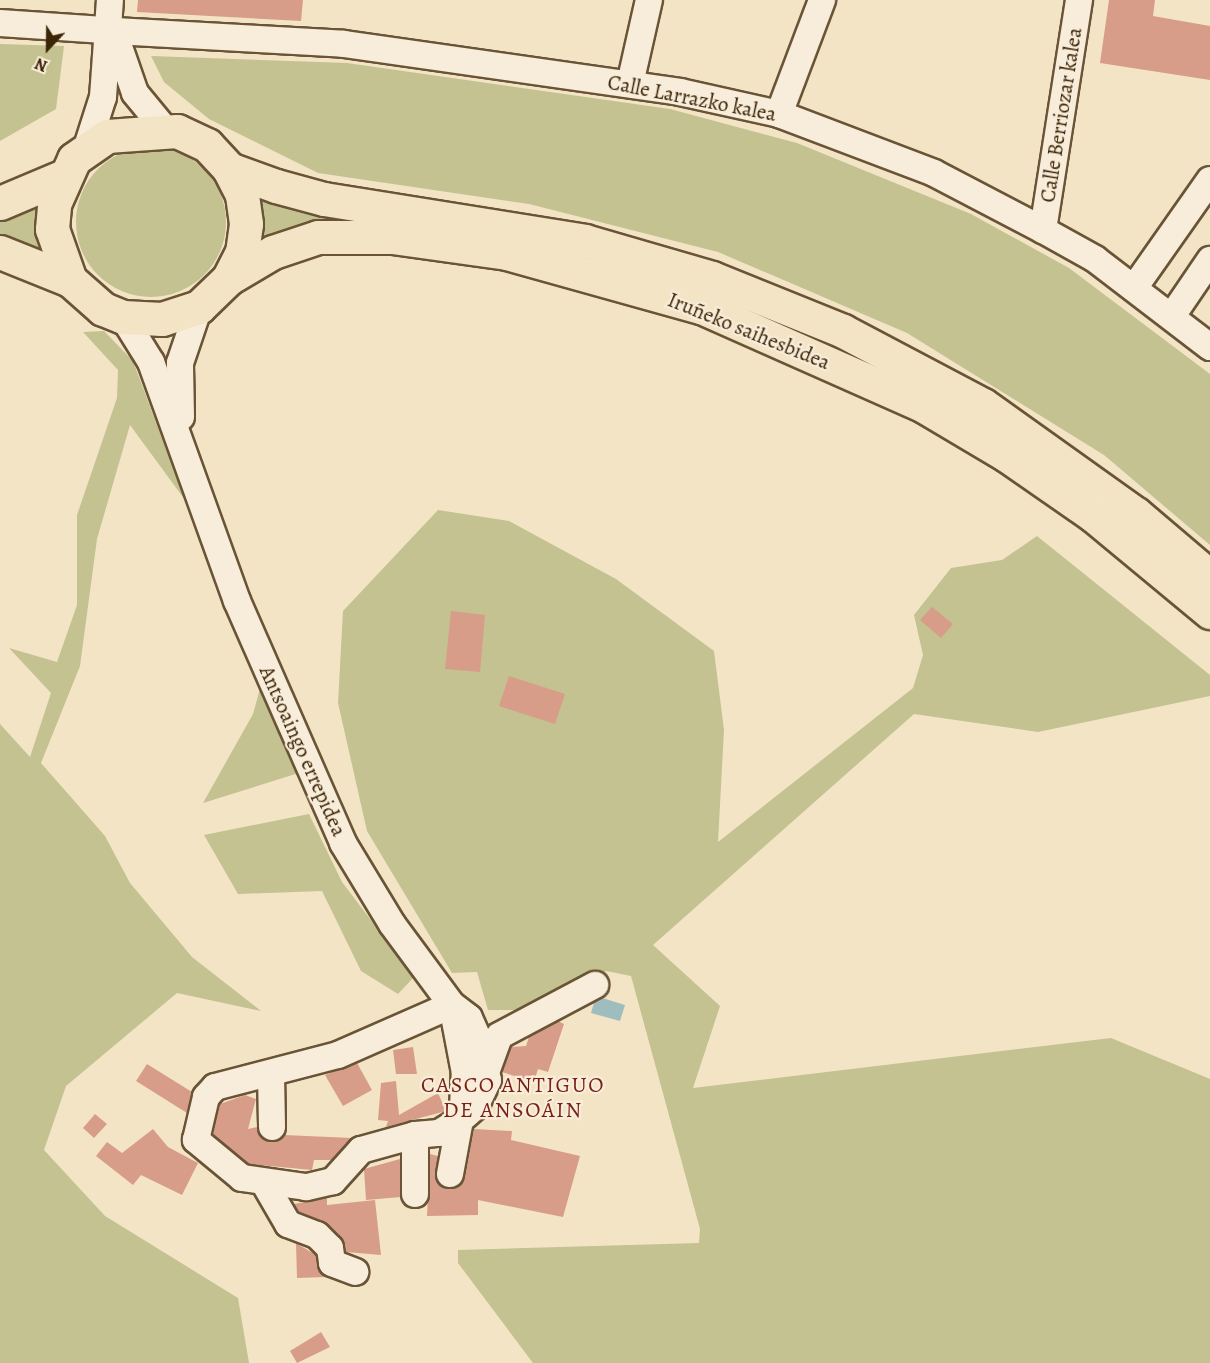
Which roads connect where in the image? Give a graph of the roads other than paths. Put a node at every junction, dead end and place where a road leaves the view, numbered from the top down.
1 (110, 0) edge
2 (649, 0) edge
3 (822, 0) edge
4 (1078, 0) edge
5 (0, 23) edge
6 (110, 31) junction
7 (630, 84) junction
8 (779, 114) junction
9 (164, 128) junction
10 (87, 147) junction
11 (229, 169) junction
12 (64, 176) junction
13 (1210, 180) edge
14 (0, 203) edge
15 (1043, 230) junction
16 (0, 252) edge
17 (1210, 260) edge
18 (229, 278) junction
19 (70, 280) junction
20 (1134, 288) junction
21 (199, 307) junction
22 (1172, 316) junction
23 (123, 317) junction
24 (1210, 347) edge
25 (191, 477) junction
26 (1210, 577) edge
27 (1210, 612) edge
28 (595, 985) dead end
29 (460, 1011) junction
30 (499, 1036) junction
31 (488, 1067) junction
32 (271, 1074) junction
33 (460, 1120) junction
34 (272, 1127) dead end
35 (415, 1135) junction
36 (450, 1174) dead end
37 (266, 1186) junction
38 (415, 1194) dead end
39 (355, 1272) dead end

1 - 6 street
2 - 7 street
3 - 8 street
4 - 15 street, Calle Berriozar kalea
5 - 6 street, Calle Larrazko kalea
6 - 7 street, Calle Larrazko kalea
6 - 9 street
6 - 10 street
7 - 8 street, Calle Larrazko kalea
8 - 15 street, Calle Larrazko kalea
9 - 10 highway
9 - 11 highway
10 - 12 highway
11 - 18 highway
11 - 26 highway, Iruñeko saihesbidea
12 - 14 highway
12 - 19 highway
13 - 20 street
15 - 20 street, Calle Larrazko kalea
16 - 19 highway
17 - 22 street
18 - 21 highway
18 - 27 highway, Iruñeko saihesbidea
19 - 23 highway
20 - 22 street, Calle Larrazko kalea
21 - 23 highway
21 - 25 street, Antsoaingo errepidea
22 - 24 street, Calle Larrazko kalea
23 - 25 street, Antsoaingo errepidea
25 - 29 street, Antsoaingo errepidea
28 - 30 street
29 - 30 street
29 - 31 street
29 - 32 street
29 - 33 street
30 - 31 street
31 - 33 street
32 - 34 street
32 - 37 street
33 - 35 street
33 - 36 street
35 - 37 street
35 - 38 street
37 - 39 street

